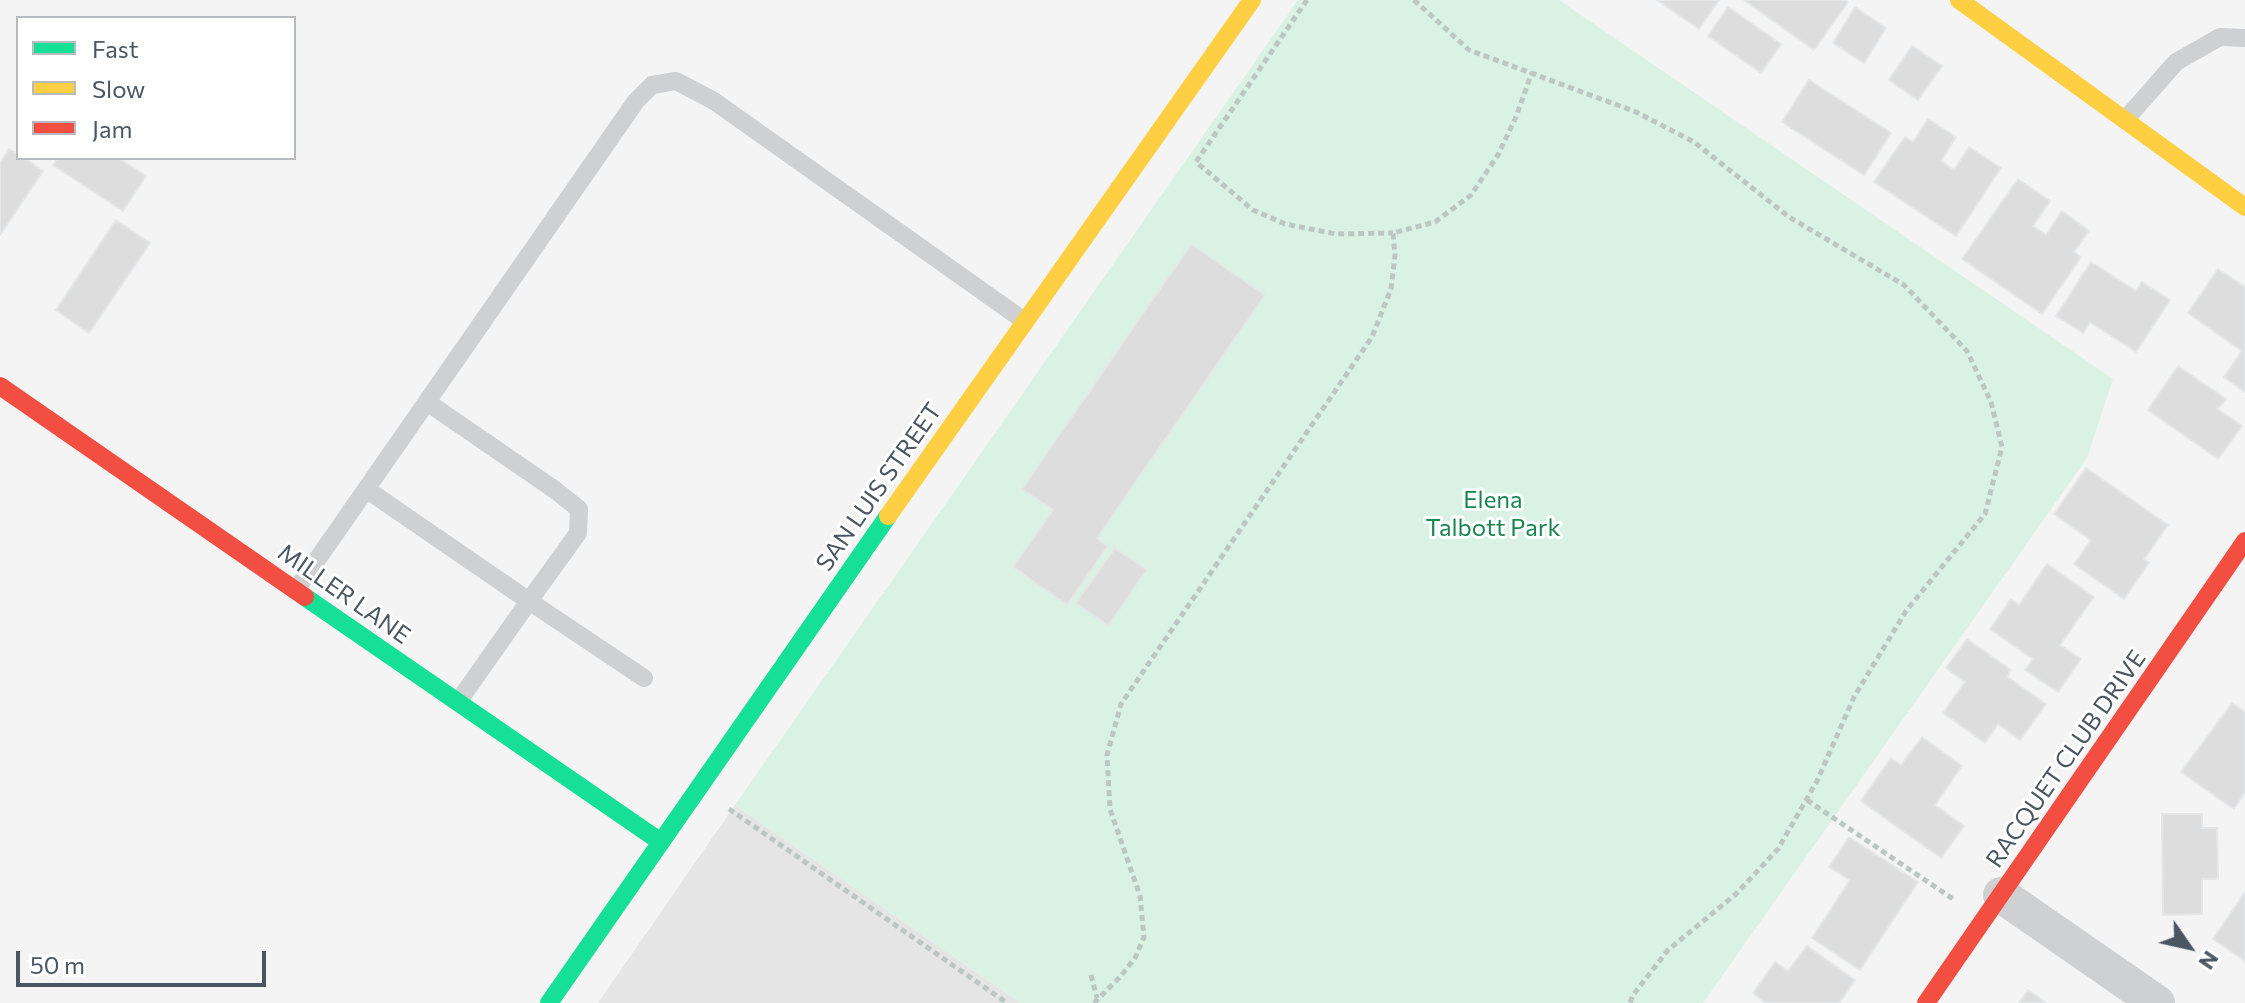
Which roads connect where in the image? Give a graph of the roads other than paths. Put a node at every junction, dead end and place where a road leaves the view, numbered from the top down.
1 (1252, 0) edge
2 (1959, 0) edge
3 (2245, 38) edge
4 (2125, 120) junction
5 (2245, 207) edge
6 (1024, 321) junction
7 (0, 386) edge
8 (427, 402) junction
9 (366, 489) junction
10 (2245, 541) edge
11 (296, 590) junction
12 (529, 601) junction
13 (644, 678) dead end
14 (458, 702) junction
15 (661, 842) junction
16 (1993, 908) junction
17 (549, 1003) edge
18 (1926, 1003) edge
19 (2157, 1003) edge

1 - 6 street, SAN LUIS STREET
2 - 4 street
3 - 4 lane
4 - 5 street
6 - 8 lane
6 - 15 street, SAN LUIS STREET
7 - 11 street, MILLER LANE
8 - 9 lane
8 - 12 lane
9 - 11 lane
9 - 12 lane
10 - 16 street, RACQUET CLUB DRIVE
11 - 14 street, MILLER LANE
12 - 13 lane
12 - 14 lane
14 - 15 street, MILLER LANE
15 - 17 street, SAN LUIS STREET
16 - 18 street, RACQUET CLUB DRIVE
16 - 19 street

